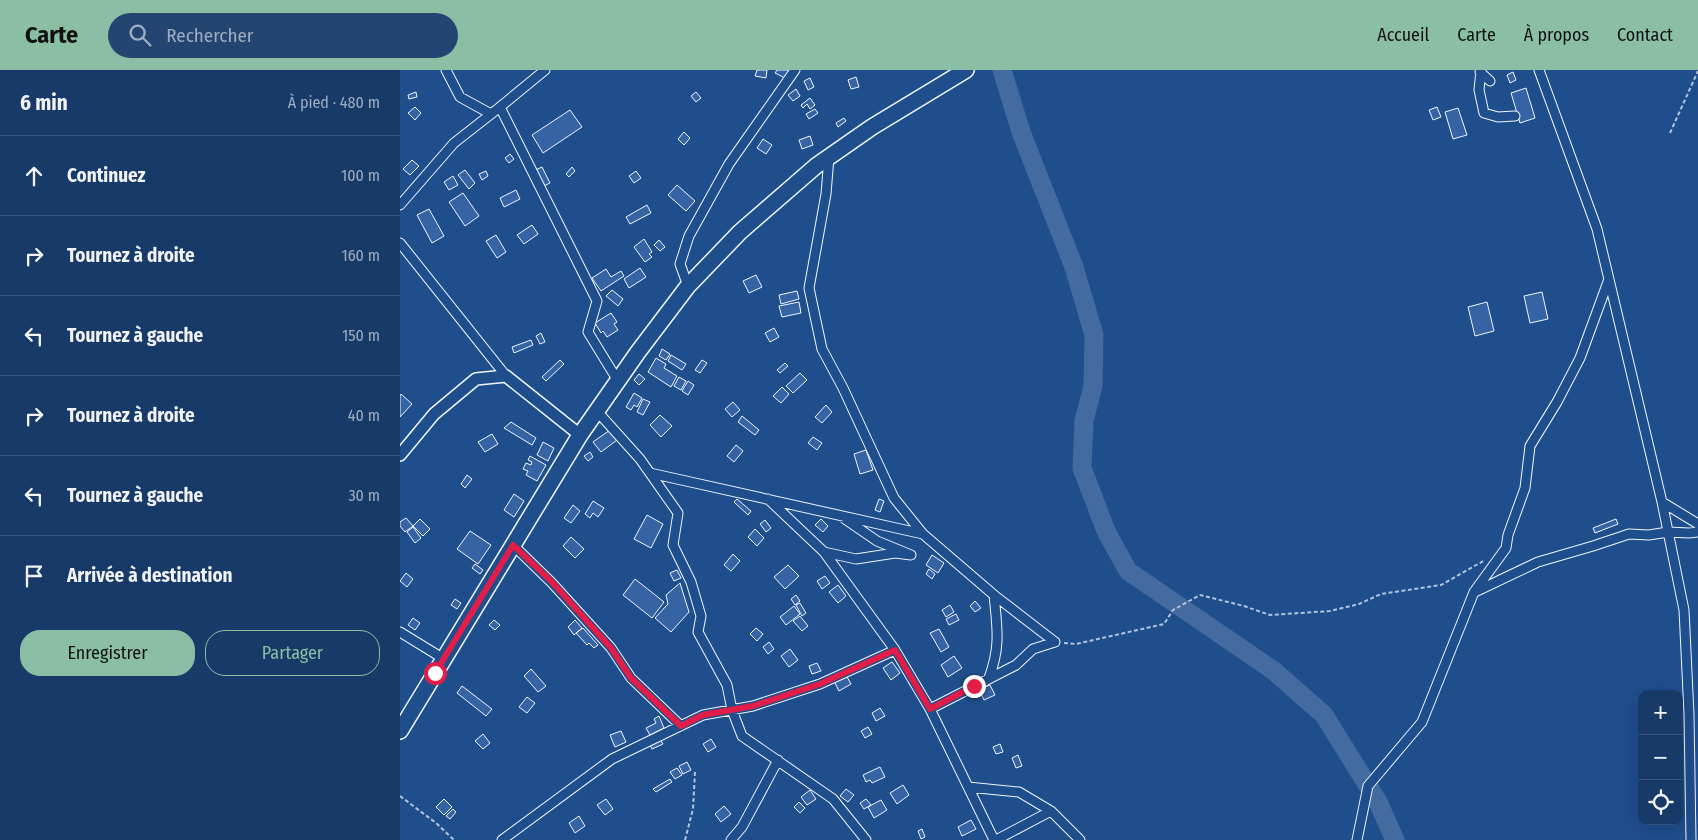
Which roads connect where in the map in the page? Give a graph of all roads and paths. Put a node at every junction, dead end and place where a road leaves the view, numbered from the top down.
1 (446, 70) edge
2 (545, 70) edge
3 (795, 70) edge
4 (966, 70) edge
5 (1538, 70) edge
6 (1480, 71) edge
7 (1698, 72) edge
8 (1490, 81) dead end
9 (500, 107) junction
10 (491, 114) junction
11 (1515, 116) dead end
12 (1670, 133) dead end
13 (829, 157) junction
14 (400, 204) edge
15 (400, 242) edge
16 (1609, 279) junction
17 (688, 286) junction
18 (506, 376) junction
19 (618, 381) junction
20 (596, 410) junction
21 (580, 435) junction
22 (400, 455) edge
23 (650, 472) junction
24 (768, 499) junction
25 (1662, 502) junction
26 (839, 515) junction
27 (1698, 524) edge
28 (1668, 532) junction
29 (1698, 532) edge
30 (923, 534) junction
31 (513, 545) junction
32 (1506, 548) junction
33 (824, 552) junction
34 (1474, 592) junction
35 (994, 595) junction
36 (400, 632) edge
37 (1055, 642) junction
38 (895, 650) junction
39 (444, 659) junction
40 (989, 678) junction
41 (930, 709) junction
42 (732, 710) junction
43 (681, 726) junction
44 (400, 731) edge
45 (778, 760) junction
46 (695, 772) dead end
47 (968, 786) junction
48 (400, 796) edge
49 (1051, 811) junction
50 (856, 828) junction
51 (454, 840) edge
52 (502, 840) edge
53 (685, 840) edge
54 (731, 840) edge
55 (853, 840) edge
56 (866, 840) edge
57 (995, 840) edge
58 (1080, 840) edge
59 (1357, 840) edge
60 (1691, 840) edge

1 - 10 street
2 - 9 street
3 - 17 street
4 - 13 main road
5 - 16 street
6 - 8 street
6 - 11 street
7 - 12 path
9 - 10 street
9 - 19 street
10 - 14 street
13 - 17 main road
13 - 30 street
15 - 18 street
16 - 25 street
16 - 32 street
17 - 19 main road
18 - 21 street
18 - 22 street
19 - 20 main road
20 - 21 main road
20 - 23 street
21 - 31 main road
23 - 24 street
23 - 42 street
24 - 26 street
24 - 33 street
25 - 27 street
25 - 28 street
26 - 30 street
26 - 33 street
28 - 29 street
28 - 34 street
28 - 60 street
30 - 35 street
31 - 39 main road
31 - 43 street
32 - 34 street
32 - 37 path
33 - 38 street
34 - 59 street
35 - 37 street
35 - 40 street
36 - 39 street
37 - 40 street
38 - 41 street
38 - 42 street
39 - 44 main road
40 - 41 street
41 - 47 street
42 - 43 street
42 - 45 street
43 - 52 street
45 - 50 street
45 - 54 street
46 - 53 path
47 - 49 street
47 - 57 street
48 - 51 path
49 - 57 street
49 - 58 street
50 - 55 street
50 - 56 street

